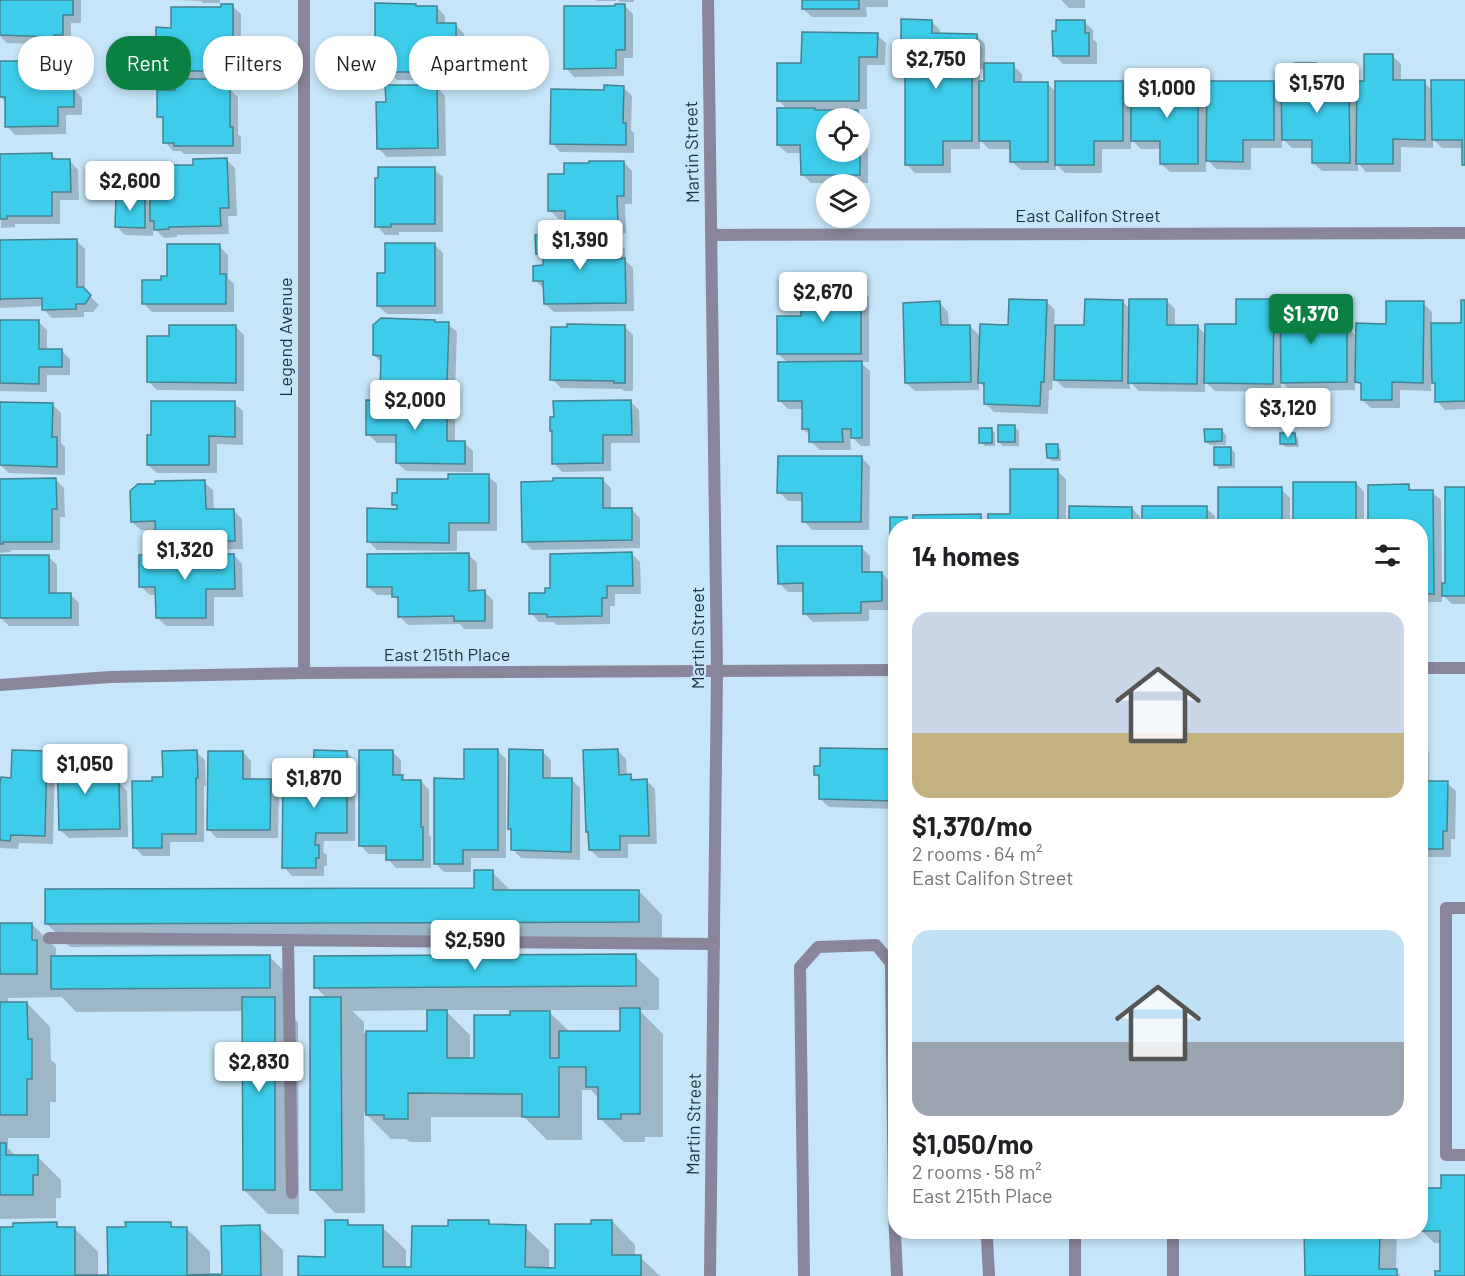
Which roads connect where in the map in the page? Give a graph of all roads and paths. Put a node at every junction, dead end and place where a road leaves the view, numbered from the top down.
1 (304, 0) edge
2 (708, 0) edge
3 (1465, 233) edge
4 (712, 235) junction
5 (1428, 668) edge
6 (1465, 668) edge
7 (888, 670) edge
8 (717, 671) junction
9 (304, 673) junction
10 (0, 685) edge
11 (1465, 908) edge
12 (49, 938) dead end
13 (288, 940) junction
14 (714, 944) junction
15 (888, 959) edge
16 (1465, 1155) edge
17 (292, 1193) dead end
18 (896, 1239) edge
19 (987, 1239) edge
20 (1075, 1239) edge
21 (1173, 1239) edge
22 (710, 1276) edge
23 (804, 1276) edge
24 (897, 1276) edge
25 (989, 1276) edge
26 (1075, 1276) edge
27 (1173, 1276) edge

1 - 9 street, Legend Avenue
2 - 4 street, Martin Street
3 - 4 street, East Califon Street
4 - 8 street, Martin Street
5 - 6 street
7 - 8 street, East 215th Place
8 - 9 street, East 215th Place
8 - 14 street, Martin Street
9 - 10 street, East 215th Place
11 - 16 street
12 - 13 street
13 - 14 street
13 - 17 street
14 - 22 street, Martin Street
15 - 23 street
18 - 24 street
19 - 25 street
20 - 26 street
21 - 27 street

